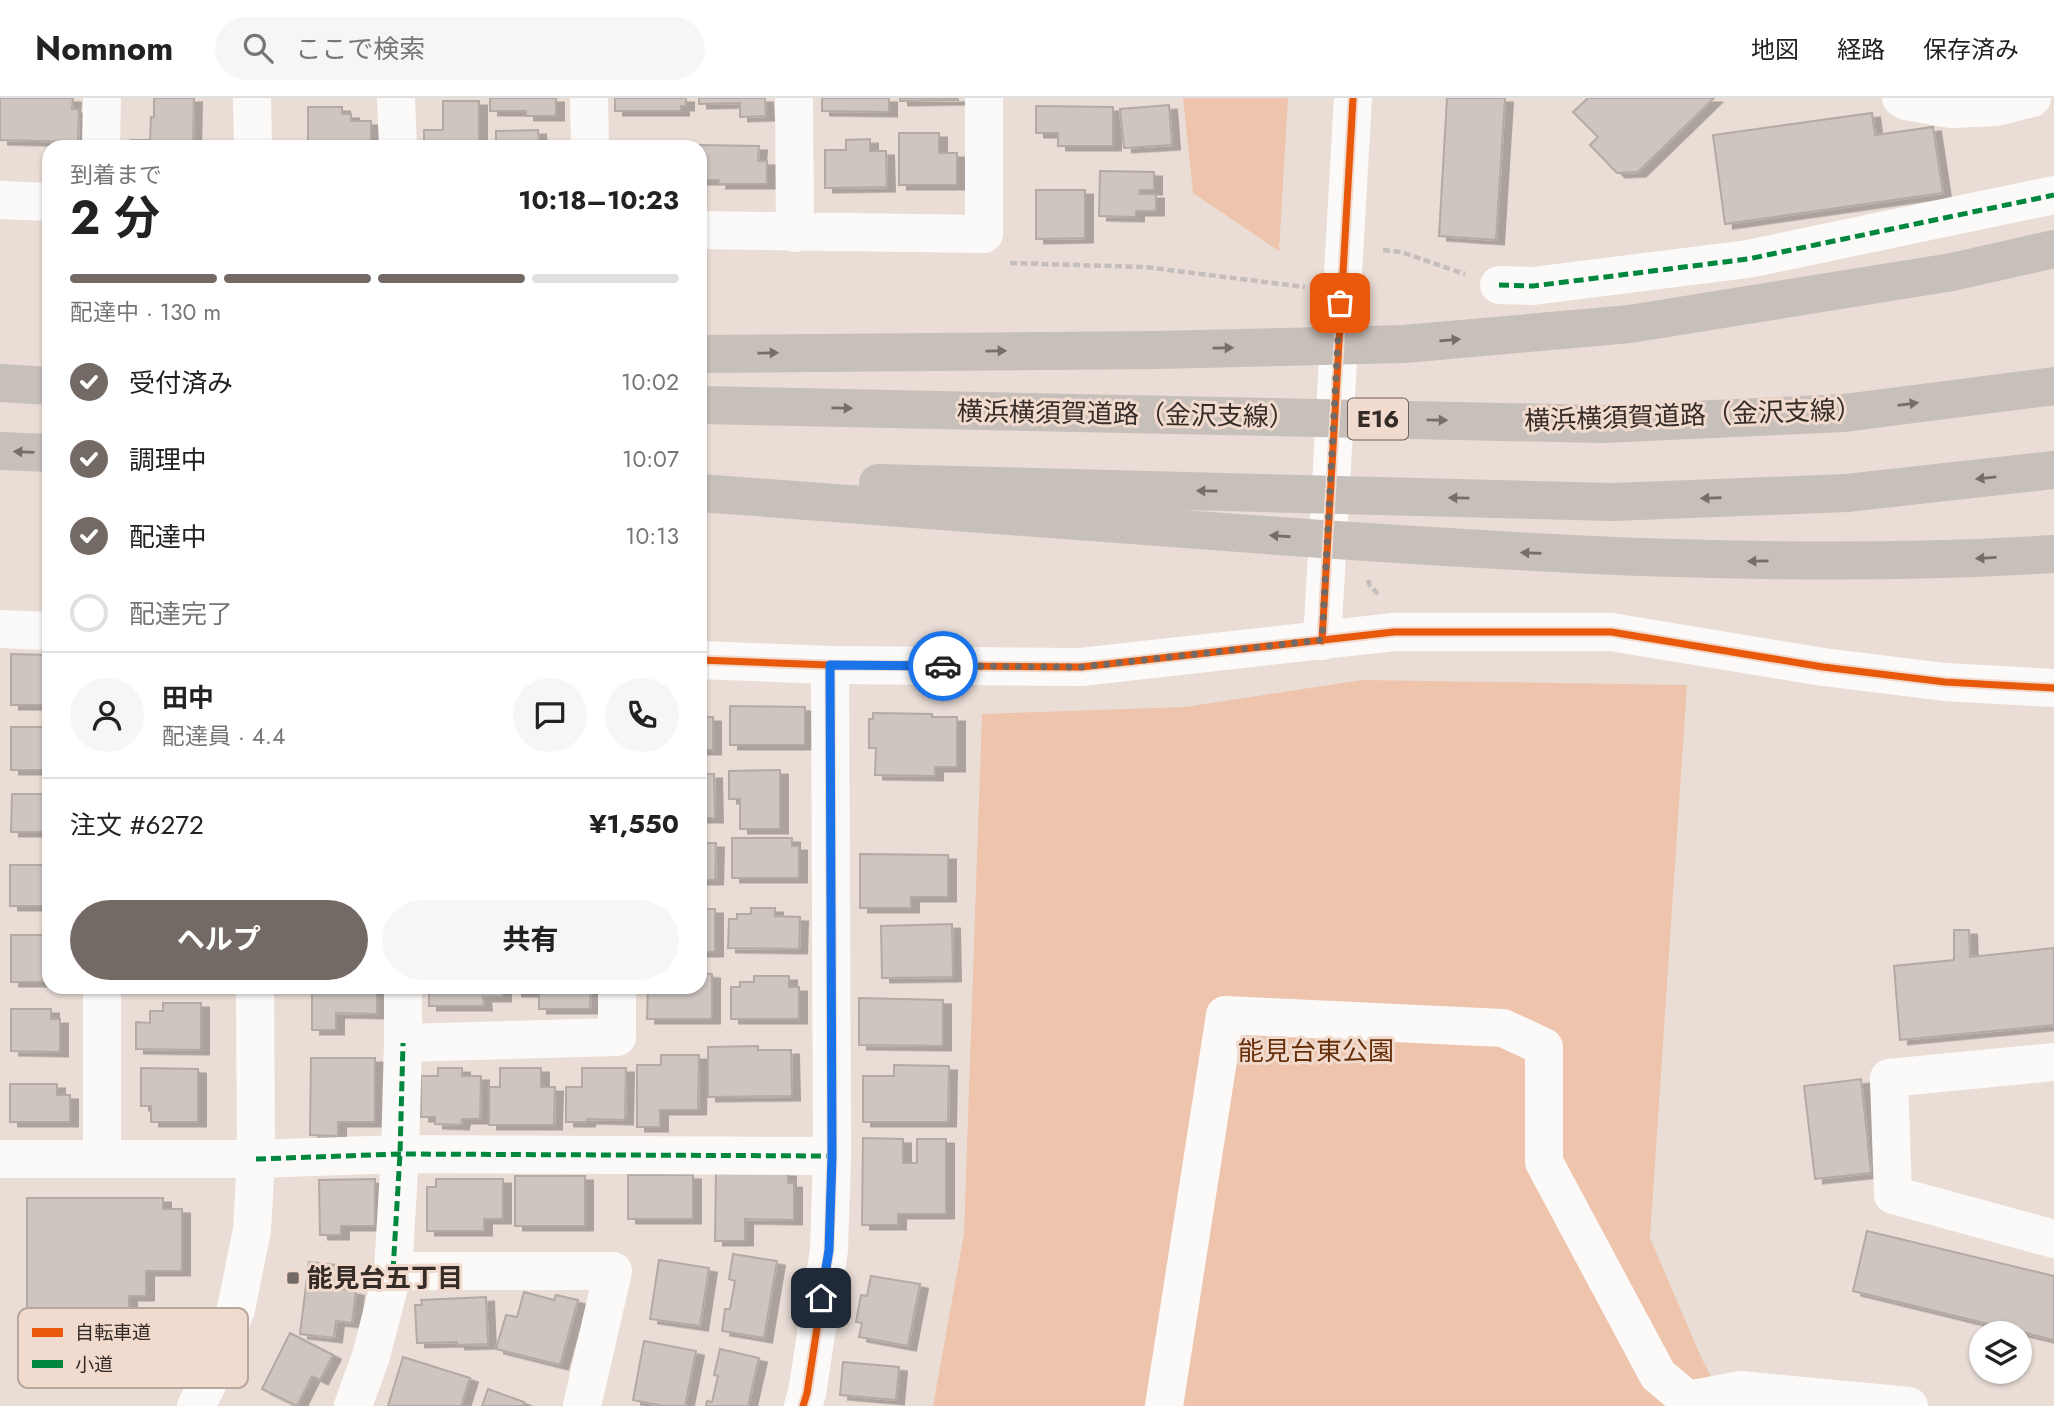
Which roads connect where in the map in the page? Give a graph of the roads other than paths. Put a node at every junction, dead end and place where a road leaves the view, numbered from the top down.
1 (102, 98) edge
2 (252, 98) edge
3 (396, 98) edge
4 (589, 98) edge
5 (794, 98) edge
6 (984, 98) edge
7 (1353, 98) edge
8 (1901, 98) edge
9 (2032, 98) edge
10 (101, 140) edge
11 (253, 140) edge
12 (398, 140) edge
13 (590, 140) edge
14 (2054, 195) edge
15 (0, 200) edge
16 (42, 202) edge
17 (707, 230) edge
18 (795, 233) junction
19 (2054, 249) edge
20 (1499, 285) road end
21 (707, 354) edge
22 (0, 368) edge
23 (42, 368) edge
24 (0, 383) edge
25 (42, 386) edge
26 (2054, 386) edge
27 (707, 405) edge
28 (0, 451) edge
29 (42, 453) edge
30 (2054, 470) edge
31 (707, 478) edge
32 (707, 494) edge
33 (2054, 554) edge
34 (0, 629) edge
35 (42, 631) edge
36 (1322, 640) junction
37 (707, 660) edge
38 (830, 665) junction
39 (2054, 688) edge
40 (102, 994) edge
41 (255, 994) edge
42 (403, 994) edge
43 (617, 994) edge
44 (403, 1043) junction
45 (2054, 1062) edge
46 (400, 1154) junction
47 (832, 1156) junction
48 (0, 1159) edge
49 (102, 1159) junction
50 (256, 1159) junction
51 (2054, 1239) edge
52 (393, 1271) junction
53 (236, 1308) edge
54 (205, 1388) edge
55 (196, 1406) edge
56 (353, 1406) edge
57 (582, 1406) edge
58 (803, 1406) edge
59 (1164, 1406) edge
60 (1909, 1406) edge

1 - 10 street
2 - 11 street
3 - 12 street
4 - 13 street
5 - 18 street
6 - 18 street
7 - 36 street
8 - 9 street
14 - 20 street
15 - 16 street
17 - 18 street
21 -> 19 highway
22 - 23 highway
24 - 25 highway
27 -> 26 highway, 横浜横須賀道路（金沢支線） / E16
29 -> 28 highway
30 -> 31 highway
33 -> 32 highway
34 - 35 street
36 - 38 street
36 - 39 street
37 - 38 street
38 - 47 street
40 - 49 street
41 - 50 street
42 - 44 street
43 - 44 street
44 - 46 street
45 - 51 street
46 - 47 street
46 - 50 street
46 - 52 street
47 - 58 street
48 - 49 street
49 - 50 street
50 - 53 street
52 - 56 street
52 - 57 street
54 - 55 street
59 - 60 street

